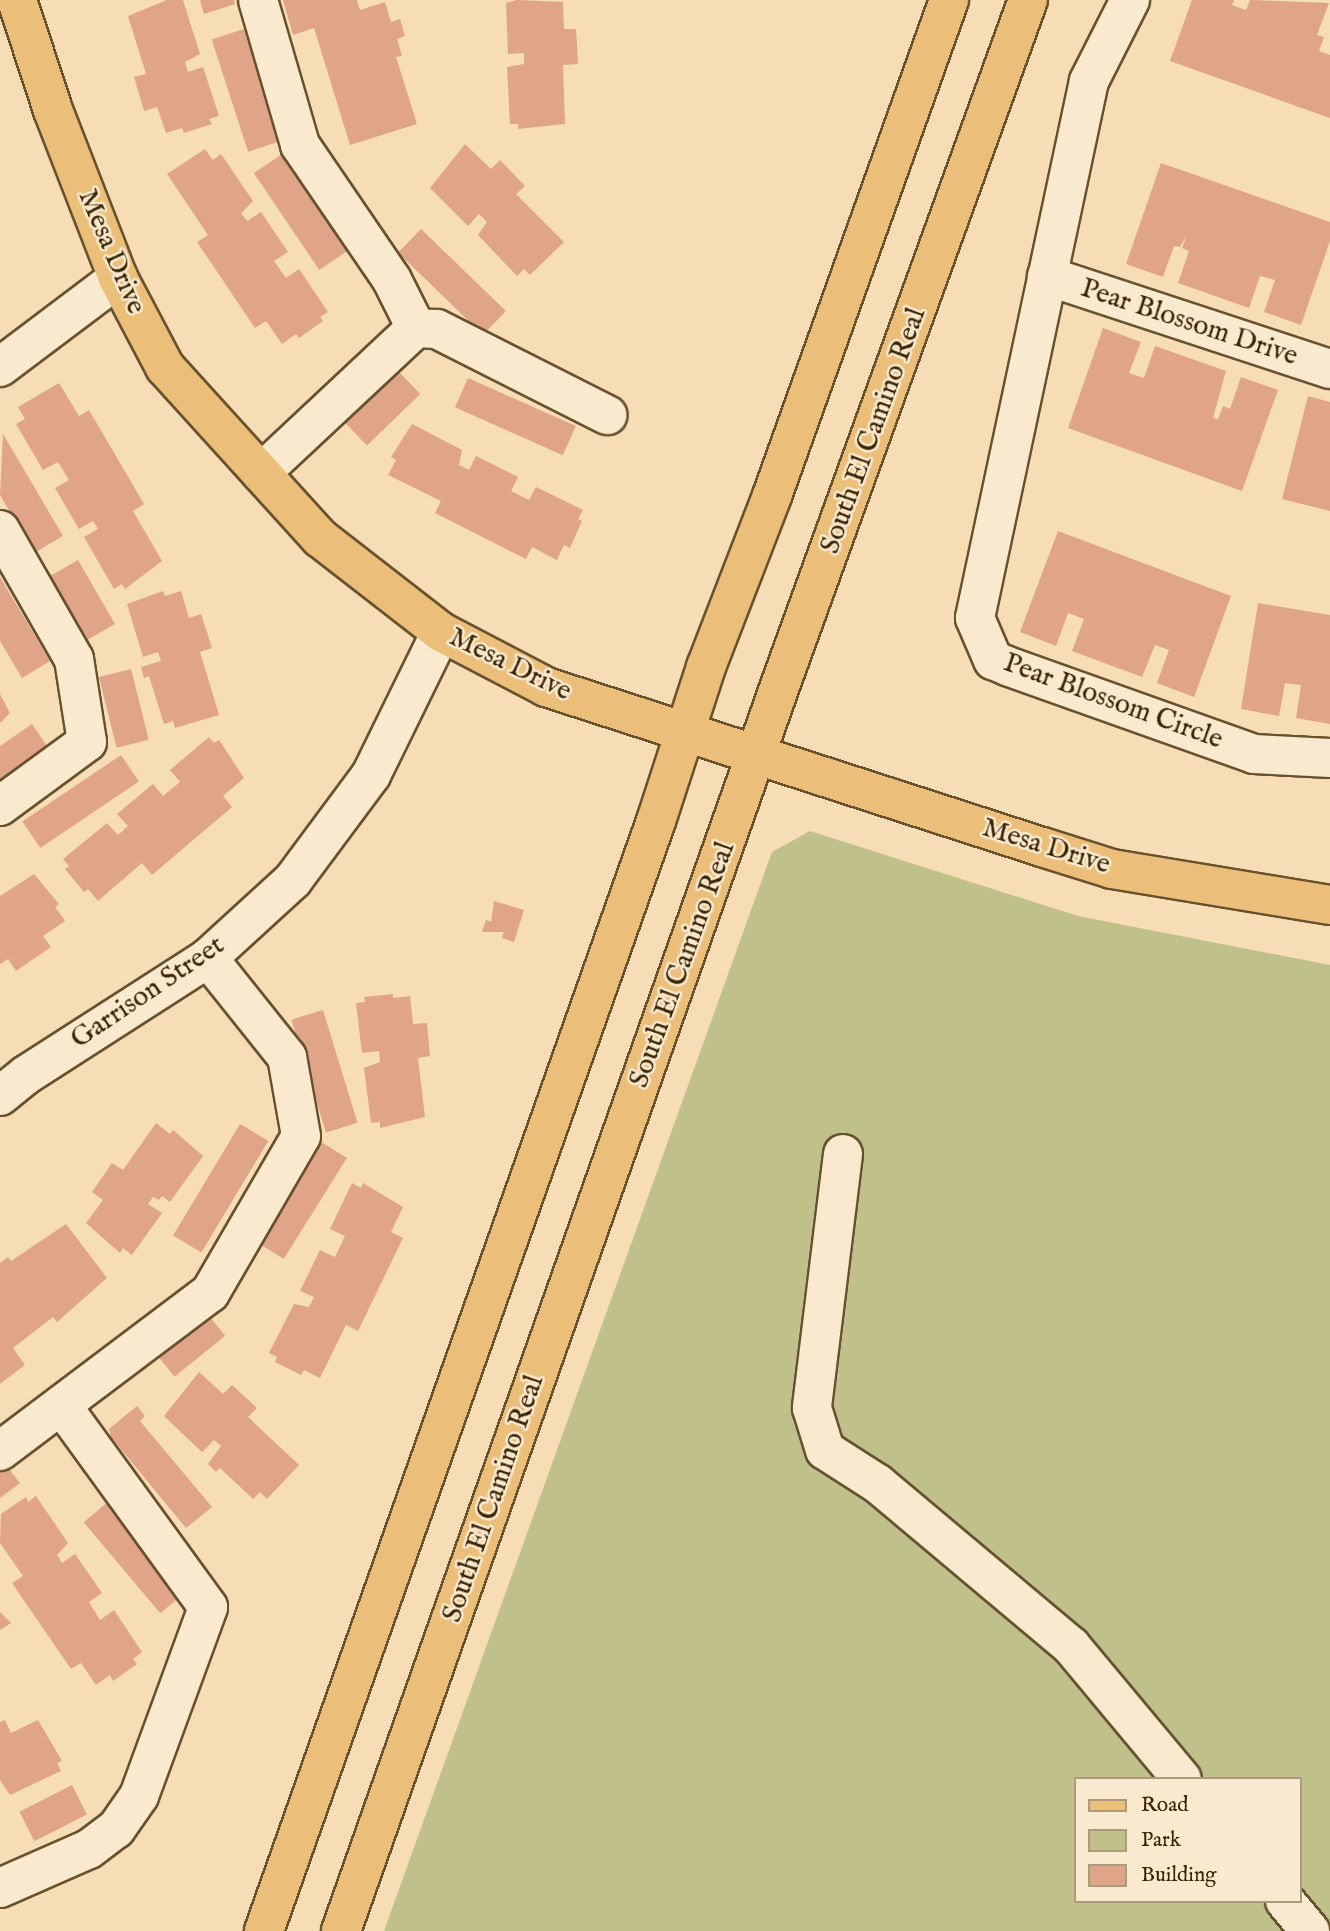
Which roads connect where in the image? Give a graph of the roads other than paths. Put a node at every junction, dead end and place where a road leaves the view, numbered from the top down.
1 (17, 0) edge
2 (258, 0) edge
3 (949, 0) edge
4 (1028, 0) edge
5 (1130, 0) edge
6 (1047, 276) junction
7 (118, 278) junction
8 (415, 328) junction
9 (0, 367) edge
10 (1330, 369) edge
11 (607, 415) dead end
12 (261, 473) junction
13 (0, 530) edge
14 (441, 632) junction
15 (685, 733) junction
16 (755, 756) junction
17 (1330, 758) edge
18 (0, 806) edge
19 (1330, 905) edge
20 (208, 958) junction
21 (0, 1097) edge
22 (844, 1154) dead end
23 (62, 1406) junction
24 (0, 1451) edge
25 (1180, 1777) edge
26 (0, 1888) edge
27 (1287, 1903) edge
28 (264, 1931) edge
29 (341, 1931) edge
30 (1310, 1931) edge

1 - 7 main road, Mesa Drive
2 - 8 street
3 - 15 main road
4 - 16 main road, South El Camino Real
5 - 6 street, Pear Blossom Circle
6 - 10 street, Pear Blossom Drive
6 - 17 street, Pear Blossom Circle
7 - 9 street
7 - 12 main road, Mesa Drive
8 - 11 street
8 - 12 street
12 - 14 main road, Mesa Drive
13 - 18 street
14 - 15 main road, Mesa Drive
14 - 20 street, Garrison Street
15 - 16 main road, Mesa Drive
15 - 28 main road
16 - 19 main road, Mesa Drive
16 - 29 main road, South El Camino Real
20 - 21 street, Garrison Street
20 - 23 street
22 - 25 street
23 - 24 street
23 - 26 street
27 - 30 street

